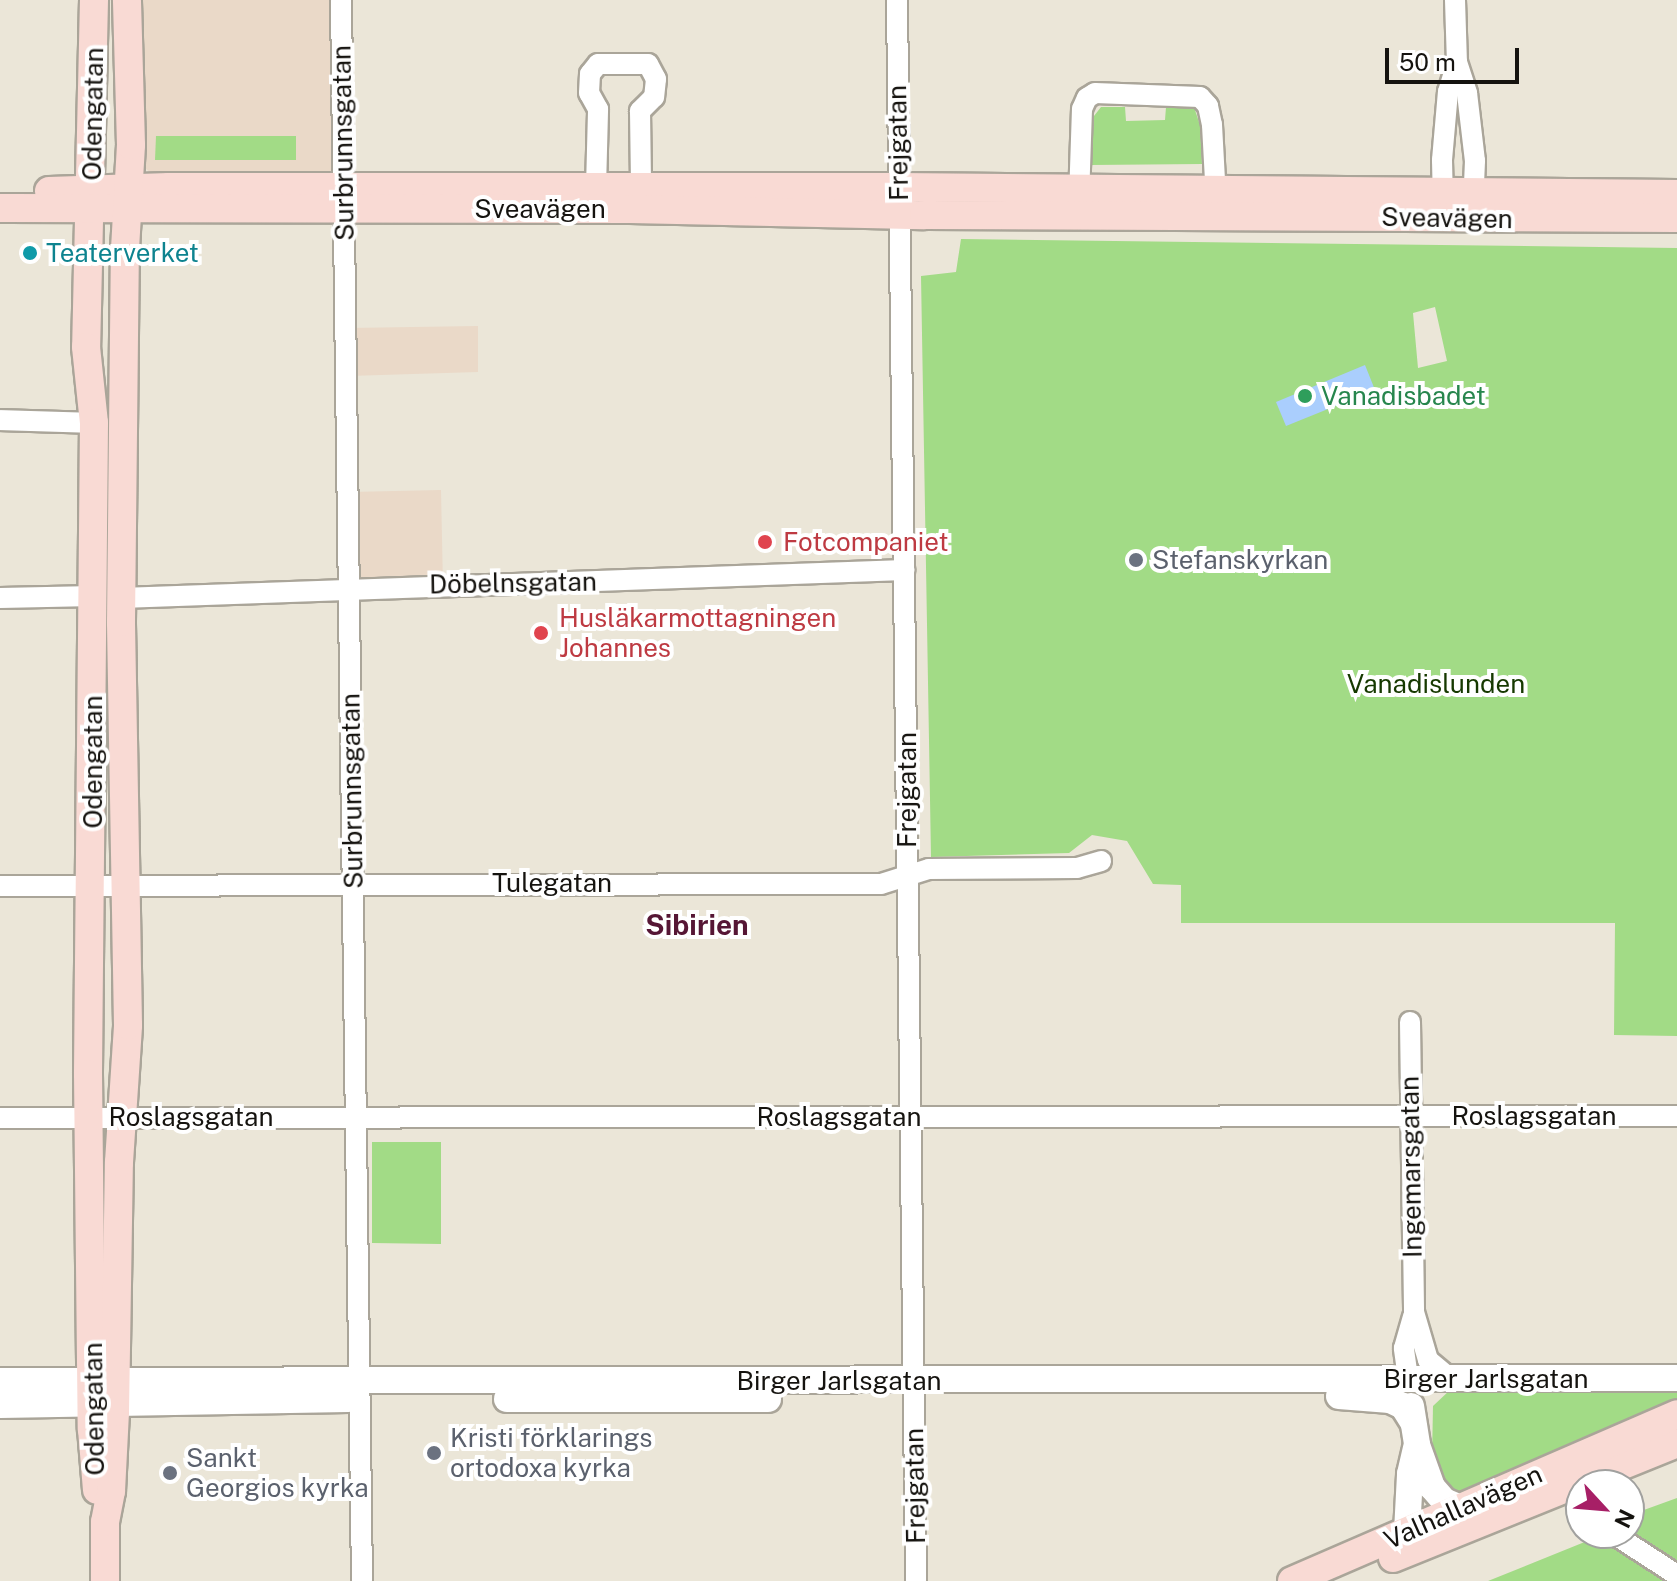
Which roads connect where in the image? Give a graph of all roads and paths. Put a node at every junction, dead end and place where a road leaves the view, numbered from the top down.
1 (94, 0) edge
2 (127, 0) edge
3 (341, 0) edge
4 (897, 0) edge
5 (1455, 0) edge
6 (1457, 62) junction
7 (641, 187) junction
8 (596, 188) junction
9 (0, 190) edge
10 (1474, 190) junction
11 (1677, 194) edge
12 (128, 199) junction
13 (345, 199) junction
14 (91, 200) junction
15 (898, 200) junction
16 (1079, 202) junction
17 (1216, 203) junction
18 (1443, 204) junction
19 (0, 208) edge
20 (1473, 218) junction
21 (1677, 218) edge
22 (0, 420) edge
23 (94, 423) junction
24 (904, 570) junction
25 (349, 588) junction
26 (107, 597) junction
27 (0, 598) edge
28 (1101, 861) dead end
29 (907, 876) junction
30 (353, 885) junction
31 (0, 886) edge
32 (92, 886) junction
33 (125, 887) junction
34 (1410, 1022) dead end
35 (1410, 1116) junction
36 (1677, 1116) edge
37 (90, 1117) junction
38 (123, 1117) junction
39 (356, 1117) junction
40 (0, 1118) edge
41 (910, 1118) junction
42 (1414, 1312) junction
43 (1408, 1378) junction
44 (1677, 1378) edge
45 (1455, 1379) junction
46 (0, 1381) edge
47 (359, 1390) junction
48 (914, 1390) junction
49 (104, 1392) junction
50 (0, 1405) edge
51 (1677, 1414) edge
52 (1415, 1433) junction
53 (1677, 1443) edge
54 (1622, 1469) edge
55 (1565, 1494) edge
56 (1456, 1507) junction
57 (1486, 1518) junction
58 (1407, 1532) junction
59 (1637, 1549) edge
60 (1677, 1575) edge
61 (105, 1581) edge
62 (362, 1581) edge
63 (916, 1581) edge
64 (1292, 1581) edge
65 (1337, 1581) edge

1 - 14 main road, Odengatan
2 - 12 main road, Odengatan
3 - 13 street, Surbrunnsgatan
4 - 15 street, Frejgatan
5 - 6 street
6 - 10 street
6 - 18 street
7 - 8 main road, Sveavägen
7 - 8 street, Sveavägen
7 - 15 main road, Sveavägen
8 - 13 main road, Sveavägen
9 - 14 main road, Sveavägen
10 - 11 main road, Sveavägen
10 - 18 main road, Sveavägen
10 - 20 street
12 - 13 main road, Sveavägen
12 - 14 main road, Sveavägen
12 - 26 main road, Odengatan
13 - 15 main road, Sveavägen
13 - 25 street, Surbrunnsgatan
14 - 19 main road, Sveavägen
14 - 23 main road, Odengatan
15 - 16 main road, Sveavägen
15 - 24 street, Frejgatan
16 - 17 main road, Sveavägen
16 - 17 street
17 - 18 main road, Sveavägen
18 - 20 main road, Sveavägen
20 - 21 main road, Sveavägen
22 - 23 street
23 - 26 main road, Odengatan
24 - 25 street, Döbelnsgatan
24 - 29 street, Frejgatan
25 - 26 street, Döbelnsgatan
25 - 30 street, Surbrunnsgatan
26 - 27 street, Döbelnsgatan
26 - 32 main road, Odengatan
26 - 33 main road, Odengatan
28 - 29 street, Tulegatan
29 - 30 street, Tulegatan
29 - 41 street, Frejgatan
30 - 33 street, Tulegatan
30 - 39 street, Surbrunnsgatan
31 - 32 street, Tulegatan
32 - 33 street, Tulegatan
32 - 37 main road, Odengatan
33 - 38 main road, Odengatan
34 - 35 street, Ingemarsgatan
35 - 36 street, Roslagsgatan
35 - 41 street, Roslagsgatan
35 - 42 street, Ingemarsgatan
37 - 38 street, Roslagsgatan
37 - 40 street, Roslagsgatan
37 - 49 main road, Odengatan
38 - 39 street, Roslagsgatan
38 - 49 main road, Odengatan
39 - 41 street, Roslagsgatan
39 - 47 street, Surbrunnsgatan
41 - 48 street, Frejgatan
42 - 43 street, Ingemarsgatan
42 - 45 street, Ingemarsgatan
43 - 45 street, Birger Jarlsgatan
43 - 48 street, Birger Jarlsgatan
43 - 52 street, Ingemarsgatan
44 - 45 street, Birger Jarlsgatan
45 - 52 street, Ingemarsgatan
46 - 49 street, Birger Jarlsgatan
47 - 48 street, Birger Jarlsgatan
47 - 49 street, Birger Jarlsgatan
47 - 62 street, Surbrunnsgatan
48 - 52 street, Birger Jarlsgatan
48 - 63 street, Frejgatan
49 - 50 street, Birger Jarlsgatan
49 - 61 main road, Odengatan
51 - 56 main road, Valhallavägen
52 - 56 street, Ingemarsgatan
52 - 58 street, Ingemarsgatan
53 - 54 main road, Valhallavägen
55 - 57 main road, Valhallavägen
56 - 57 street, Ingemarsgatan
56 - 58 main road, Valhallavägen
57 - 65 main road, Valhallavägen
58 - 64 main road, Valhallavägen
59 - 60 street

